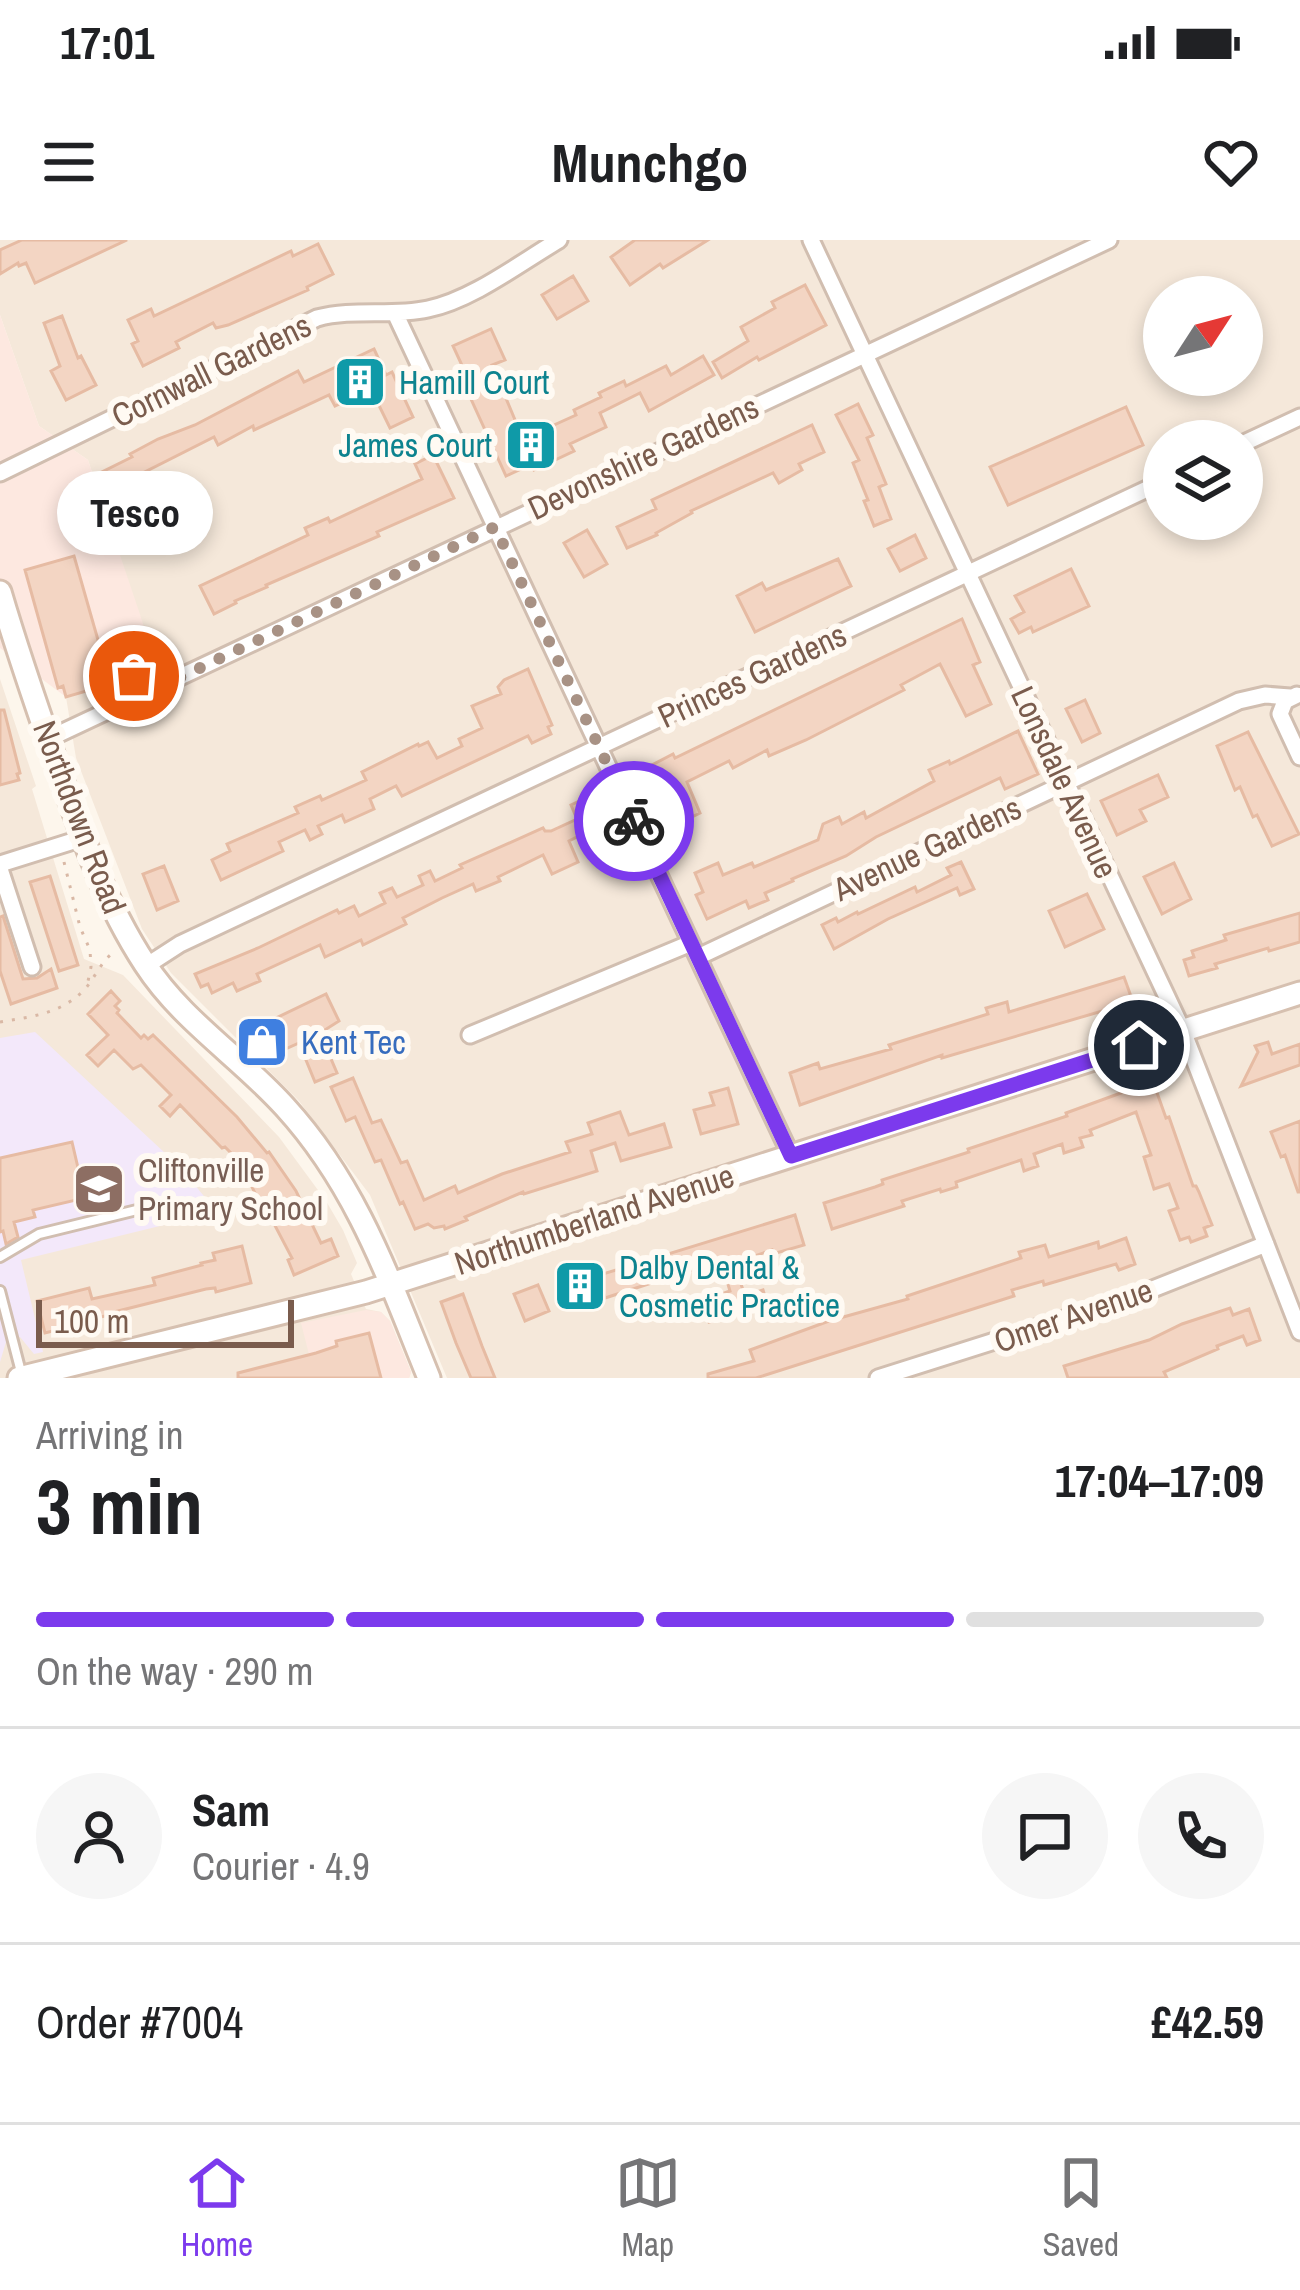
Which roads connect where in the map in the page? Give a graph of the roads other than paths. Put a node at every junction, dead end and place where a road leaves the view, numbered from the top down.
1 (560, 240) edge
2 (812, 240) edge
3 (1109, 240) edge
4 (395, 313) junction
5 (865, 354) junction
6 (1300, 416) edge
7 (1263, 434) edge
8 (0, 473) edge
9 (1143, 491) edge
10 (495, 527) junction
11 (968, 574) junction
12 (0, 592) edge
13 (8, 647) edge
14 (126, 654) dead end
15 (141, 696) junction
16 (1295, 696) edge
17 (47, 739) junction
18 (599, 747) junction
19 (1300, 757) edge
20 (1064, 782) junction
21 (83, 838) junction
22 (0, 866) edge
23 (694, 950) junction
24 (146, 966) junction
25 (32, 967) dead end
26 (1300, 993) edge
27 (1183, 1030) junction
28 (470, 1035) dead end
29 (791, 1156) junction
30 (149, 1208) dead end
31 (1266, 1244) junction
32 (0, 1257) edge
33 (391, 1284) junction
34 (0, 1291) edge
35 (1300, 1332) edge
36 (21, 1378) edge
37 (429, 1378) edge
38 (878, 1378) edge

1 - 4 street, Cornwall Gardens
2 - 5 street, Lonsdale Avenue
3 - 5 street, Devonshire Gardens
4 - 8 street, Cornwall Gardens
4 - 10 street
5 - 10 street, Devonshire Gardens
5 - 11 street, Lonsdale Avenue
6 - 7 street
9 - 11 street, Princes Gardens
10 - 15 street, Devonshire Gardens
10 - 18 street
11 - 18 street, Princes Gardens
11 - 20 street, Lonsdale Avenue
12 - 13 street, Northdown Road
13 - 17 street, Northdown Road
14 - 15 lane
15 - 17 street, Devonshire Gardens
16 - 19 street, Avenue Gardens
16 - 20 street, Avenue Gardens
17 - 21 street, Northdown Road
18 - 23 street
18 - 24 street, Princes Gardens
20 - 23 street, Avenue Gardens
20 - 27 street, Lonsdale Avenue
21 - 22 street
21 - 24 street, Northdown Road
22 - 25 street
23 - 28 street, Avenue Gardens
23 - 29 street
24 - 33 street, Northdown Road
26 - 27 street, Northumberland Avenue
27 - 29 street, Northumberland Avenue
27 - 31 street, Lonsdale Avenue
29 - 33 street, Northumberland Avenue
30 - 32 lane
31 - 35 street, Lonsdale Avenue
31 - 38 street, Omer Avenue
33 - 36 street, Northumberland Avenue
33 - 37 street, Northdown Road
34 - 36 lane

